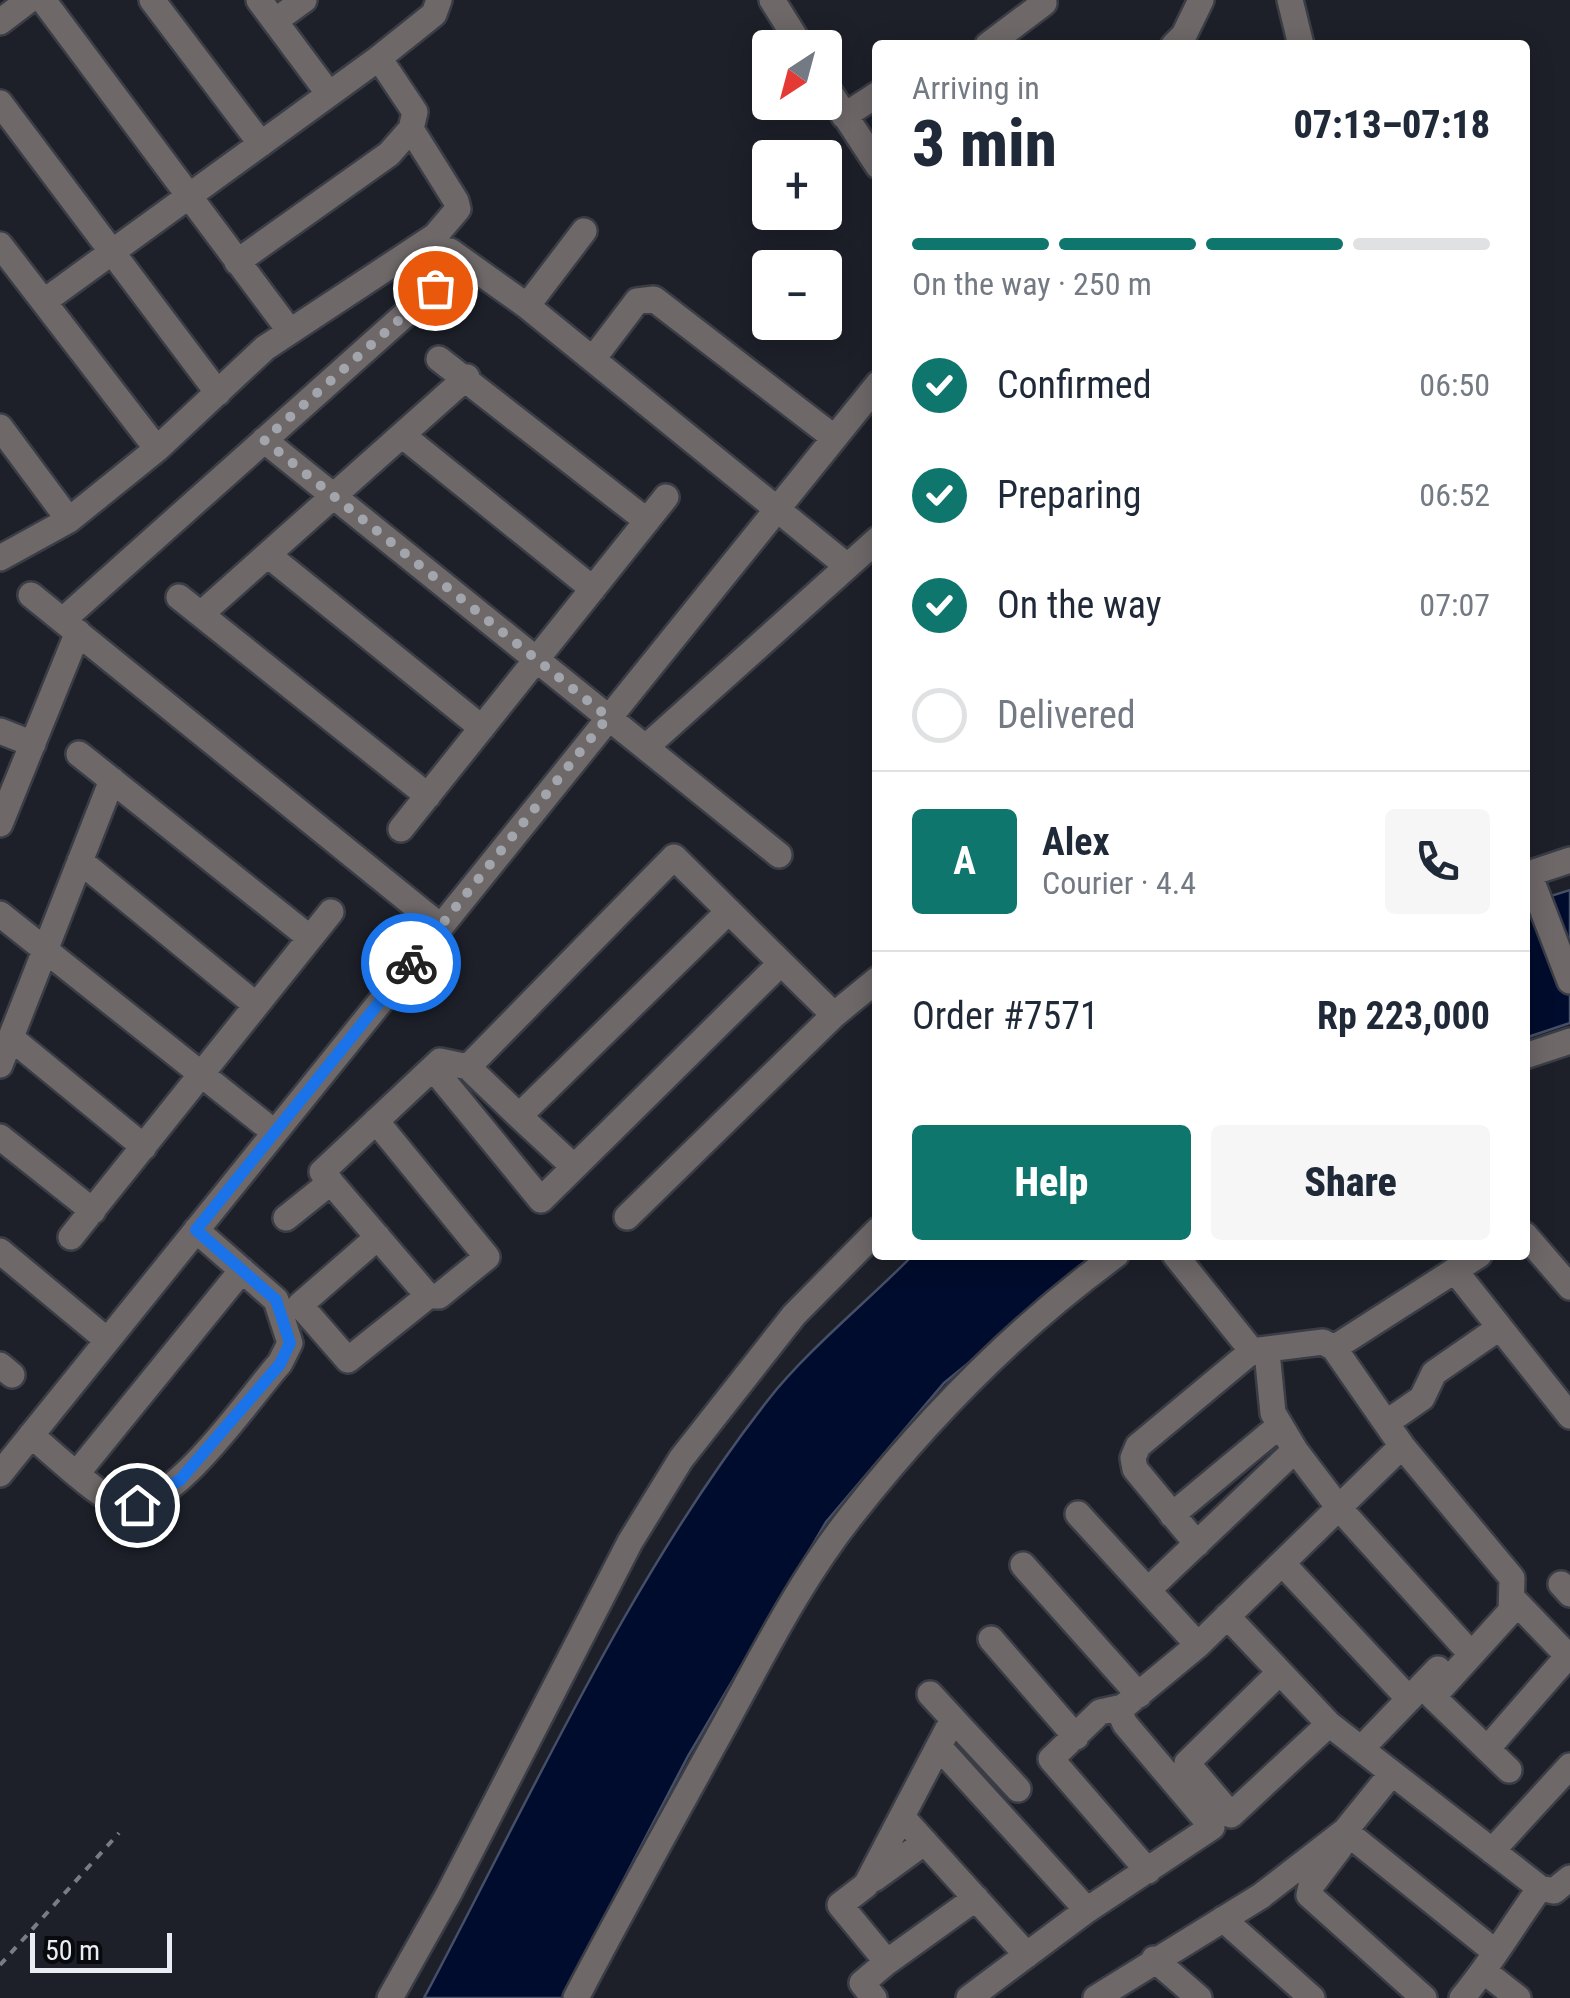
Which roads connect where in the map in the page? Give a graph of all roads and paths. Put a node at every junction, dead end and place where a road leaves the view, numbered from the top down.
1 (29, 0) edge
2 (43, 0) edge
3 (152, 0) edge
4 (304, 0) edge
5 (439, 0) edge
6 (772, 0) edge
7 (1202, 0) edge
8 (1290, 0) edge
9 (1044, 3) dead end
10 (267, 10) edge
11 (0, 22) edge
12 (791, 30) edge
13 (995, 40) edge
14 (1184, 40) edge
15 (1299, 40) edge
16 (378, 58) junction
17 (330, 94) junction
18 (872, 98) edge
19 (0, 102) edge
20 (842, 113) edge
21 (844, 116) junction
22 (411, 129) junction
23 (261, 144) junction
24 (872, 157) edge
25 (187, 197) junction
26 (584, 232) dead end
27 (0, 246) edge
28 (113, 251) junction
29 (237, 262) junction
30 (46, 300) junction
31 (527, 306) junction
32 (289, 330) junction
33 (439, 358) dead end
34 (593, 358) junction
35 (467, 377) junction
36 (872, 391) edge
37 (218, 392) junction
38 (0, 426) edge
39 (402, 435) junction
40 (832, 436) junction
41 (264, 440) junction
42 (157, 449) junction
43 (334, 496) junction
44 (666, 497) dead end
45 (776, 509) junction
46 (69, 520) junction
47 (647, 520) junction
48 (872, 544) edge
49 (268, 555) junction
50 (0, 558) edge
51 (847, 566) junction
52 (593, 589) junction
53 (31, 595) dead end
54 (180, 597) dead end
55 (201, 614) junction
56 (71, 626) junction
57 (536, 659) junction
58 (608, 717) junction
59 (482, 728) junction
60 (0, 731) edge
61 (32, 744) junction
62 (646, 748) junction
63 (79, 754) dead end
64 (112, 780) junction
65 (428, 796) junction
66 (0, 824) edge
67 (402, 829) dead end
68 (779, 855) dead end
69 (1570, 860) edge
70 (80, 861) junction
71 (1530, 873) edge
72 (1530, 881) edge
73 (330, 912) dead end
74 (729, 912) junction
75 (0, 914) edge
76 (440, 926) junction
77 (310, 938) junction
78 (46, 949) junction
79 (781, 962) junction
80 (1570, 981) edge
81 (872, 984) edge
82 (256, 1006) junction
83 (834, 1015) junction
84 (10, 1038) junction
85 (1570, 1042) edge
86 (1530, 1054) edge
87 (0, 1066) edge
88 (468, 1066) junction
89 (432, 1068) junction
90 (202, 1074) junction
91 (519, 1116) junction
92 (376, 1121) junction
93 (274, 1132) junction
94 (0, 1138) edge
95 (144, 1147) junction
96 (574, 1167) junction
97 (331, 1182) junction
98 (93, 1211) junction
99 (626, 1217) dead end
100 (286, 1218) dead end
101 (196, 1230) junction
102 (872, 1236) edge
103 (378, 1237) junction
104 (71, 1238) dead end
105 (1530, 1242) edge
106 (0, 1252) edge
107 (1110, 1260) edge
108 (1178, 1260) edge
109 (1472, 1260) edge
110 (242, 1270) junction
111 (1456, 1272) junction
112 (1570, 1286) edge
113 (428, 1296) junction
114 (1498, 1328) junction
115 (107, 1340) junction
116 (1334, 1348) junction
117 (1259, 1351) junction
118 (1570, 1416) edge
119 (1386, 1424) junction
120 (1279, 1426) junction
121 (31, 1435) junction
122 (1402, 1446) junction
123 (1295, 1450) junction
124 (78, 1472) junction
125 (0, 1474) edge
126 (1339, 1508) junction
127 (1078, 1514) dead end
128 (1172, 1515) junction
129 (1197, 1544) junction
130 (1282, 1564) junction
131 (1023, 1565) dead end
132 (1148, 1590) junction
133 (1514, 1595) junction
134 (1227, 1616) junction
135 (991, 1639) dead end
136 (1462, 1644) junction
137 (1198, 1645) junction
138 (1280, 1673) junction
139 (930, 1694) dead end
140 (1421, 1694) junction
141 (1131, 1701) junction
142 (953, 1719) junction
143 (1329, 1724) junction
144 (1076, 1737) junction
145 (938, 1747) junction
146 (1361, 1749) junction
147 (1487, 1749) junction
148 (1052, 1759) junction
149 (1570, 1766) edge
150 (1508, 1770) dead end
151 (1392, 1773) junction
152 (1018, 1789) junction
153 (996, 1810) junction
154 (902, 1817) junction
155 (1222, 1821) junction
156 (1344, 1831) junction
157 (120, 1833) dead end
158 (924, 1842) junction
159 (1492, 1851) junction
160 (1148, 1871) junction
161 (1570, 1878) edge
162 (866, 1884) junction
163 (1540, 1888) junction
164 (976, 1898) junction
165 (1087, 1910) junction
166 (1223, 1919) junction
167 (1027, 1955) junction
168 (1154, 1958) junction
169 (887, 1962) junction
170 (1489, 1962) junction
171 (0, 1965) edge
172 (390, 1998) edge
173 (576, 1998) edge
174 (874, 1998) edge
175 (969, 1998) edge
176 (1096, 1998) edge
177 (1199, 1998) edge
178 (1312, 1998) edge
179 (1424, 1998) edge
180 (1462, 1998) edge
181 (1518, 1998) edge

1 - 11 street
2 - 25 street
3 - 23 street
4 - 10 street
5 - 16 street
6 - 12 street
7 - 14 street
8 - 15 street
9 - 13 street
10 - 17 street
16 - 17 street
16 - 22 street
17 - 23 street
18 - 21 street
19 - 28 street
20 - 21 street
21 - 24 street
22 - 29 street
22 - 32 street
23 - 25 street
25 - 28 street
25 - 29 street
26 - 31 street
27 - 30 street
28 - 30 street
28 - 37 street
29 - 32 street
30 - 42 street
31 - 34 street
31 - 41 street
32 - 37 street
33 - 35 street
34 - 40 street
34 - 45 street
35 - 39 street
35 - 47 street
36 - 40 street
37 - 42 street
38 - 46 street
39 - 43 street
39 - 52 street
40 - 45 street
41 - 43 street
41 - 56 street
42 - 46 street
43 - 49 street
43 - 57 street
44 - 47 street
45 - 51 street
45 - 58 street
46 - 50 street
47 - 52 street
48 - 51 street
49 - 55 street
49 - 59 street
51 - 62 street
52 - 57 street
53 - 56 street
54 - 55 street
55 - 65 street
56 - 61 street
56 - 76 street
57 - 58 street
57 - 59 street
58 - 62 street
58 - 76 street
59 - 65 street
60 - 61 street
61 - 66 street
62 - 68 street
63 - 64 street
64 - 70 street
64 - 77 street
65 - 67 street
69 - 71 street
70 - 78 street
70 - 82 street
72 - 80 street
73 - 77 street
74 - 79 street
74 - 88 street
74 - 91 street
75 - 78 street
76 - 93 street
77 - 82 street
78 - 84 street
78 - 90 street
79 - 83 street
79 - 96 street
81 - 83 street
82 - 90 street
83 - 99 street
84 - 87 street
84 - 95 street
85 - 86 street
88 - 89 street
88 - 91 street
89 - 92 street
89 - 96 street
90 - 93 street
90 - 95 street
91 - 96 street
92 - 97 street
92 - 113 street
93 - 101 street
94 - 98 street
95 - 98 street
97 - 100 street
97 - 103 street
98 - 104 street
101 - 110 street
101 - 115 street
102 - 172 street
103 - 113 street
103 - 113 street
105 - 112 street
106 - 115 street
107 - 173 street
108 - 117 street
109 - 111 street
110 - 124 street
110 - 124 street
111 - 114 street
111 - 116 street
114 - 118 street
114 - 119 street
115 - 121 street
116 - 117 street
116 - 119 street
117 - 120 street
117 - 128 street
119 - 122 street
120 - 123 street
120 - 128 street
121 - 124 street
121 - 125 street
122 - 126 street
122 - 133 street
123 - 126 street
123 - 129 street
126 - 130 street
126 - 136 street
127 - 132 street
128 - 129 street
129 - 132 street
130 - 134 street
130 - 140 street
131 - 141 street
132 - 137 street
133 - 136 street
133 - 140 street
133 - 147 street
134 - 137 street
134 - 138 street
135 - 144 street
136 - 140 street
137 - 141 street
138 - 143 street
138 - 155 street
139 - 142 street
140 - 146 street
140 - 147 street
141 - 144 street
141 - 155 street
142 - 145 street
142 - 152 street
143 - 146 street
143 - 155 street
144 - 148 street
145 - 153 street
145 - 154 street
146 - 151 street
147 - 150 street
148 - 152 street
148 - 160 street
149 - 159 street
151 - 156 street
151 - 159 street
152 - 153 street
153 - 165 street
154 - 158 street
154 - 162 street
155 - 160 street
156 - 166 street
156 - 170 street
156 - 179 street
157 - 171 path
158 - 162 street
158 - 164 street
159 - 163 street
160 - 165 street
161 - 163 street
162 - 169 street
163 - 170 street
164 - 167 street
164 - 169 street
165 - 167 street
166 - 168 street
166 - 178 street
167 - 175 street
168 - 176 street
168 - 177 street
169 - 174 street
170 - 180 street
170 - 181 street

